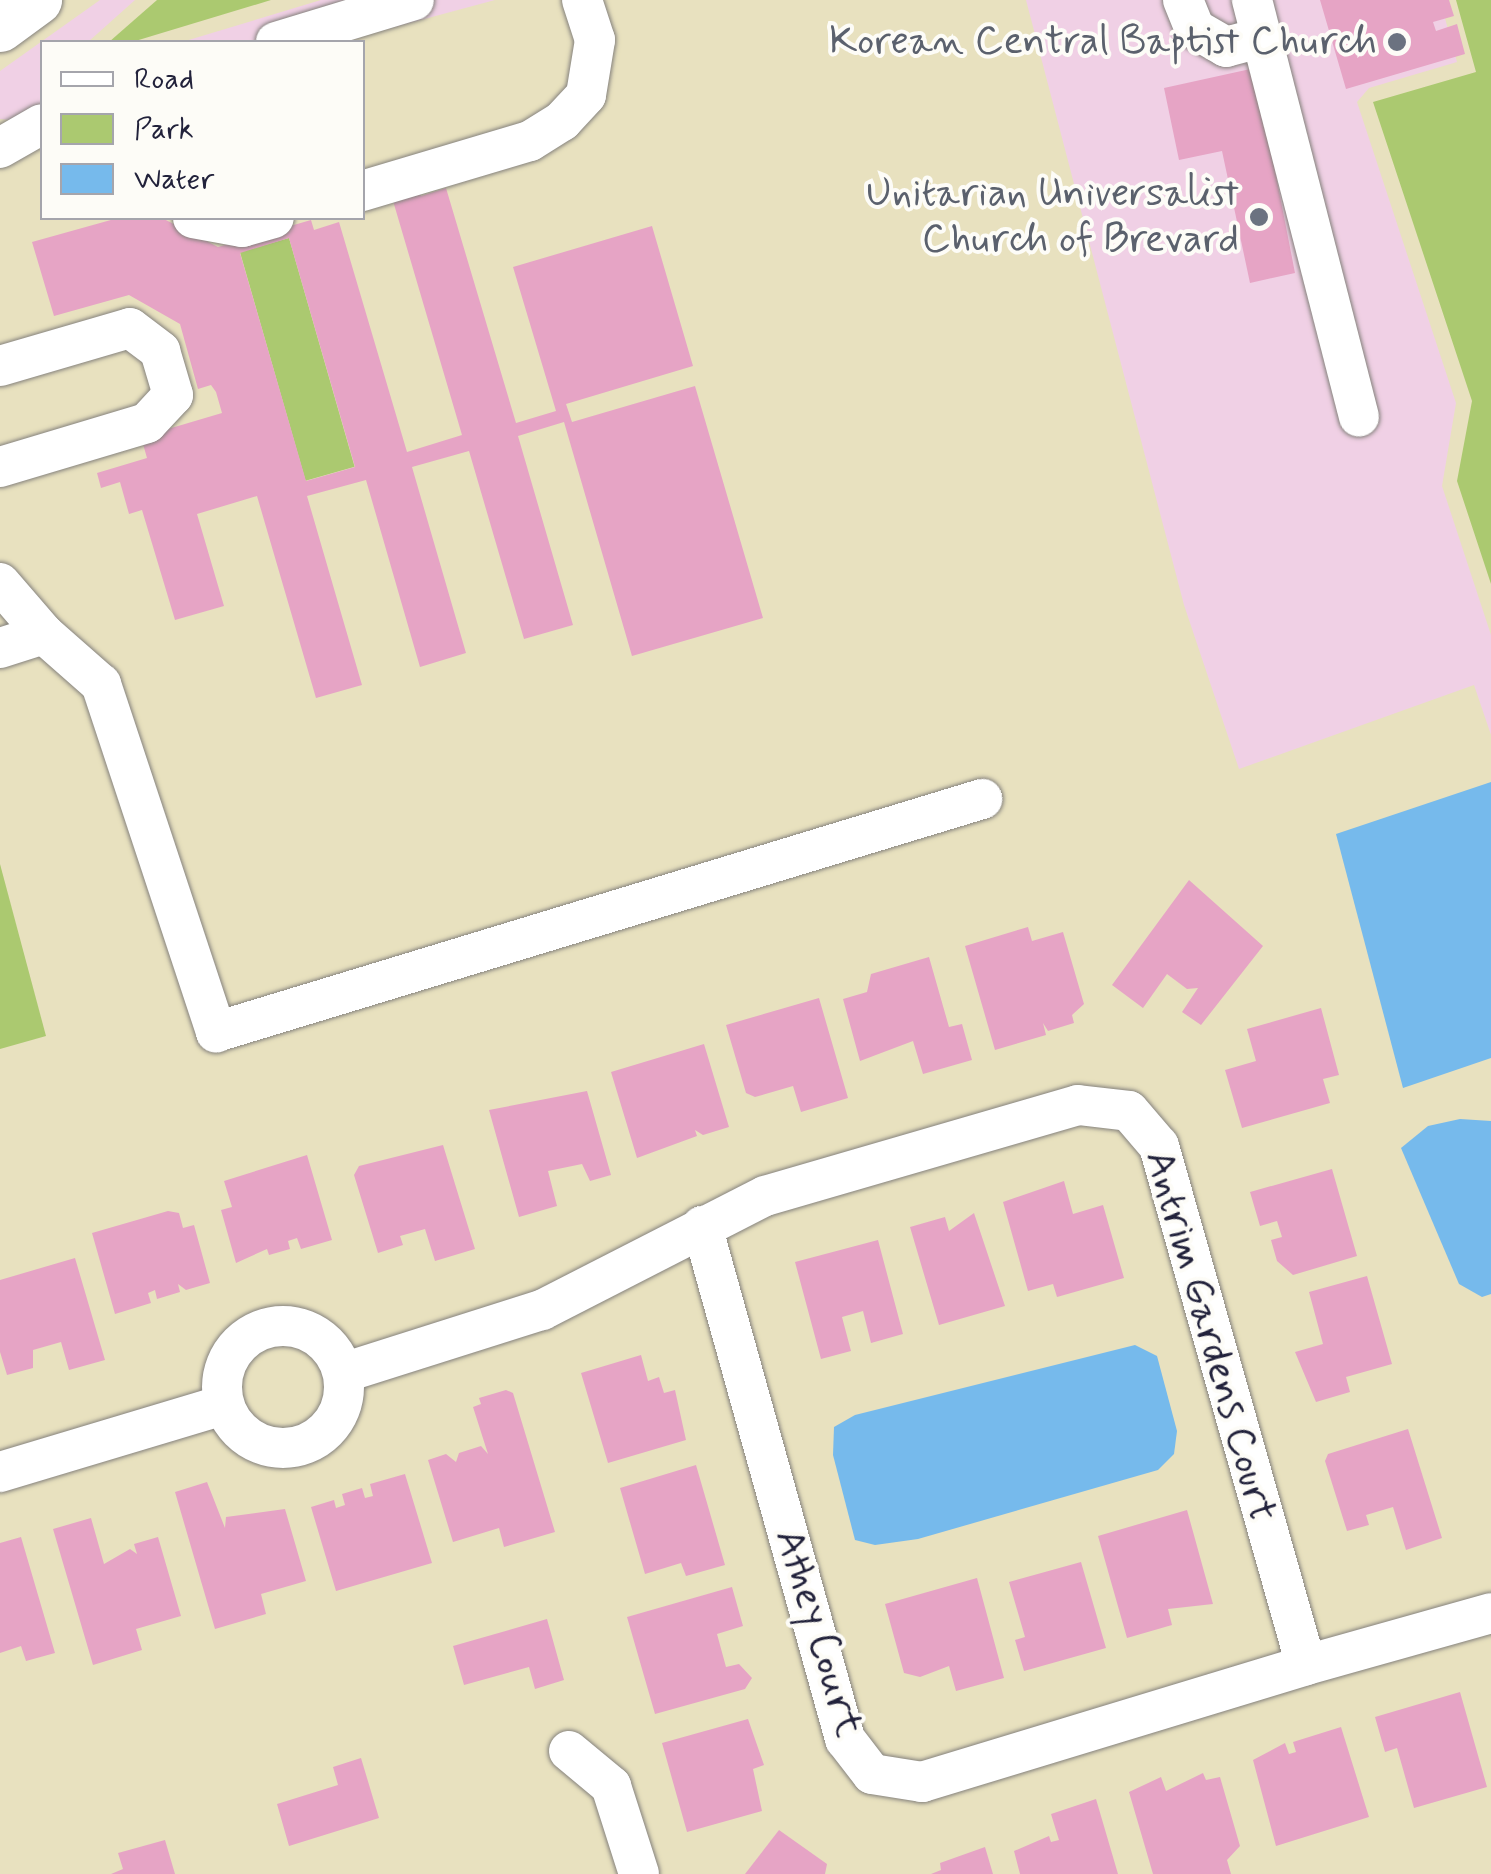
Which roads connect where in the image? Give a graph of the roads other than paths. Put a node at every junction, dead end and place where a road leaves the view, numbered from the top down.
1 (37, 0) edge
2 (414, 0) edge
3 (582, 0) edge
4 (1183, 0) edge
5 (1257, 18) edge
6 (0, 28) edge
7 (283, 40) edge
8 (40, 125) edge
9 (0, 148) edge
10 (365, 190) edge
11 (204, 220) edge
12 (267, 220) edge
13 (0, 366) edge
14 (1359, 416) dead end
15 (0, 466) edge
16 (0, 584) edge
17 (44, 634) junction
18 (0, 648) edge
19 (982, 800) dead end
20 (702, 1226) junction
21 (346, 1372) junction
22 (220, 1406) junction
23 (0, 1472) edge
24 (1491, 1613) edge
25 (1306, 1666) junction
26 (569, 1752) dead end
27 (640, 1874) edge

1 - 6 main road
2 - 7 street
3 - 10 street
4 - 5 street
5 - 14 street
8 - 9 street
11 - 12 street
13 - 15 street
16 - 17 street
17 - 18 street
17 - 19 street
20 - 21 street, Antrim Gardens Court
20 - 25 street, Athey Court
20 - 25 street, Antrim Gardens Court
21 - 22 street
21 - 22 street
22 - 23 street
24 - 25 street
26 - 27 street

